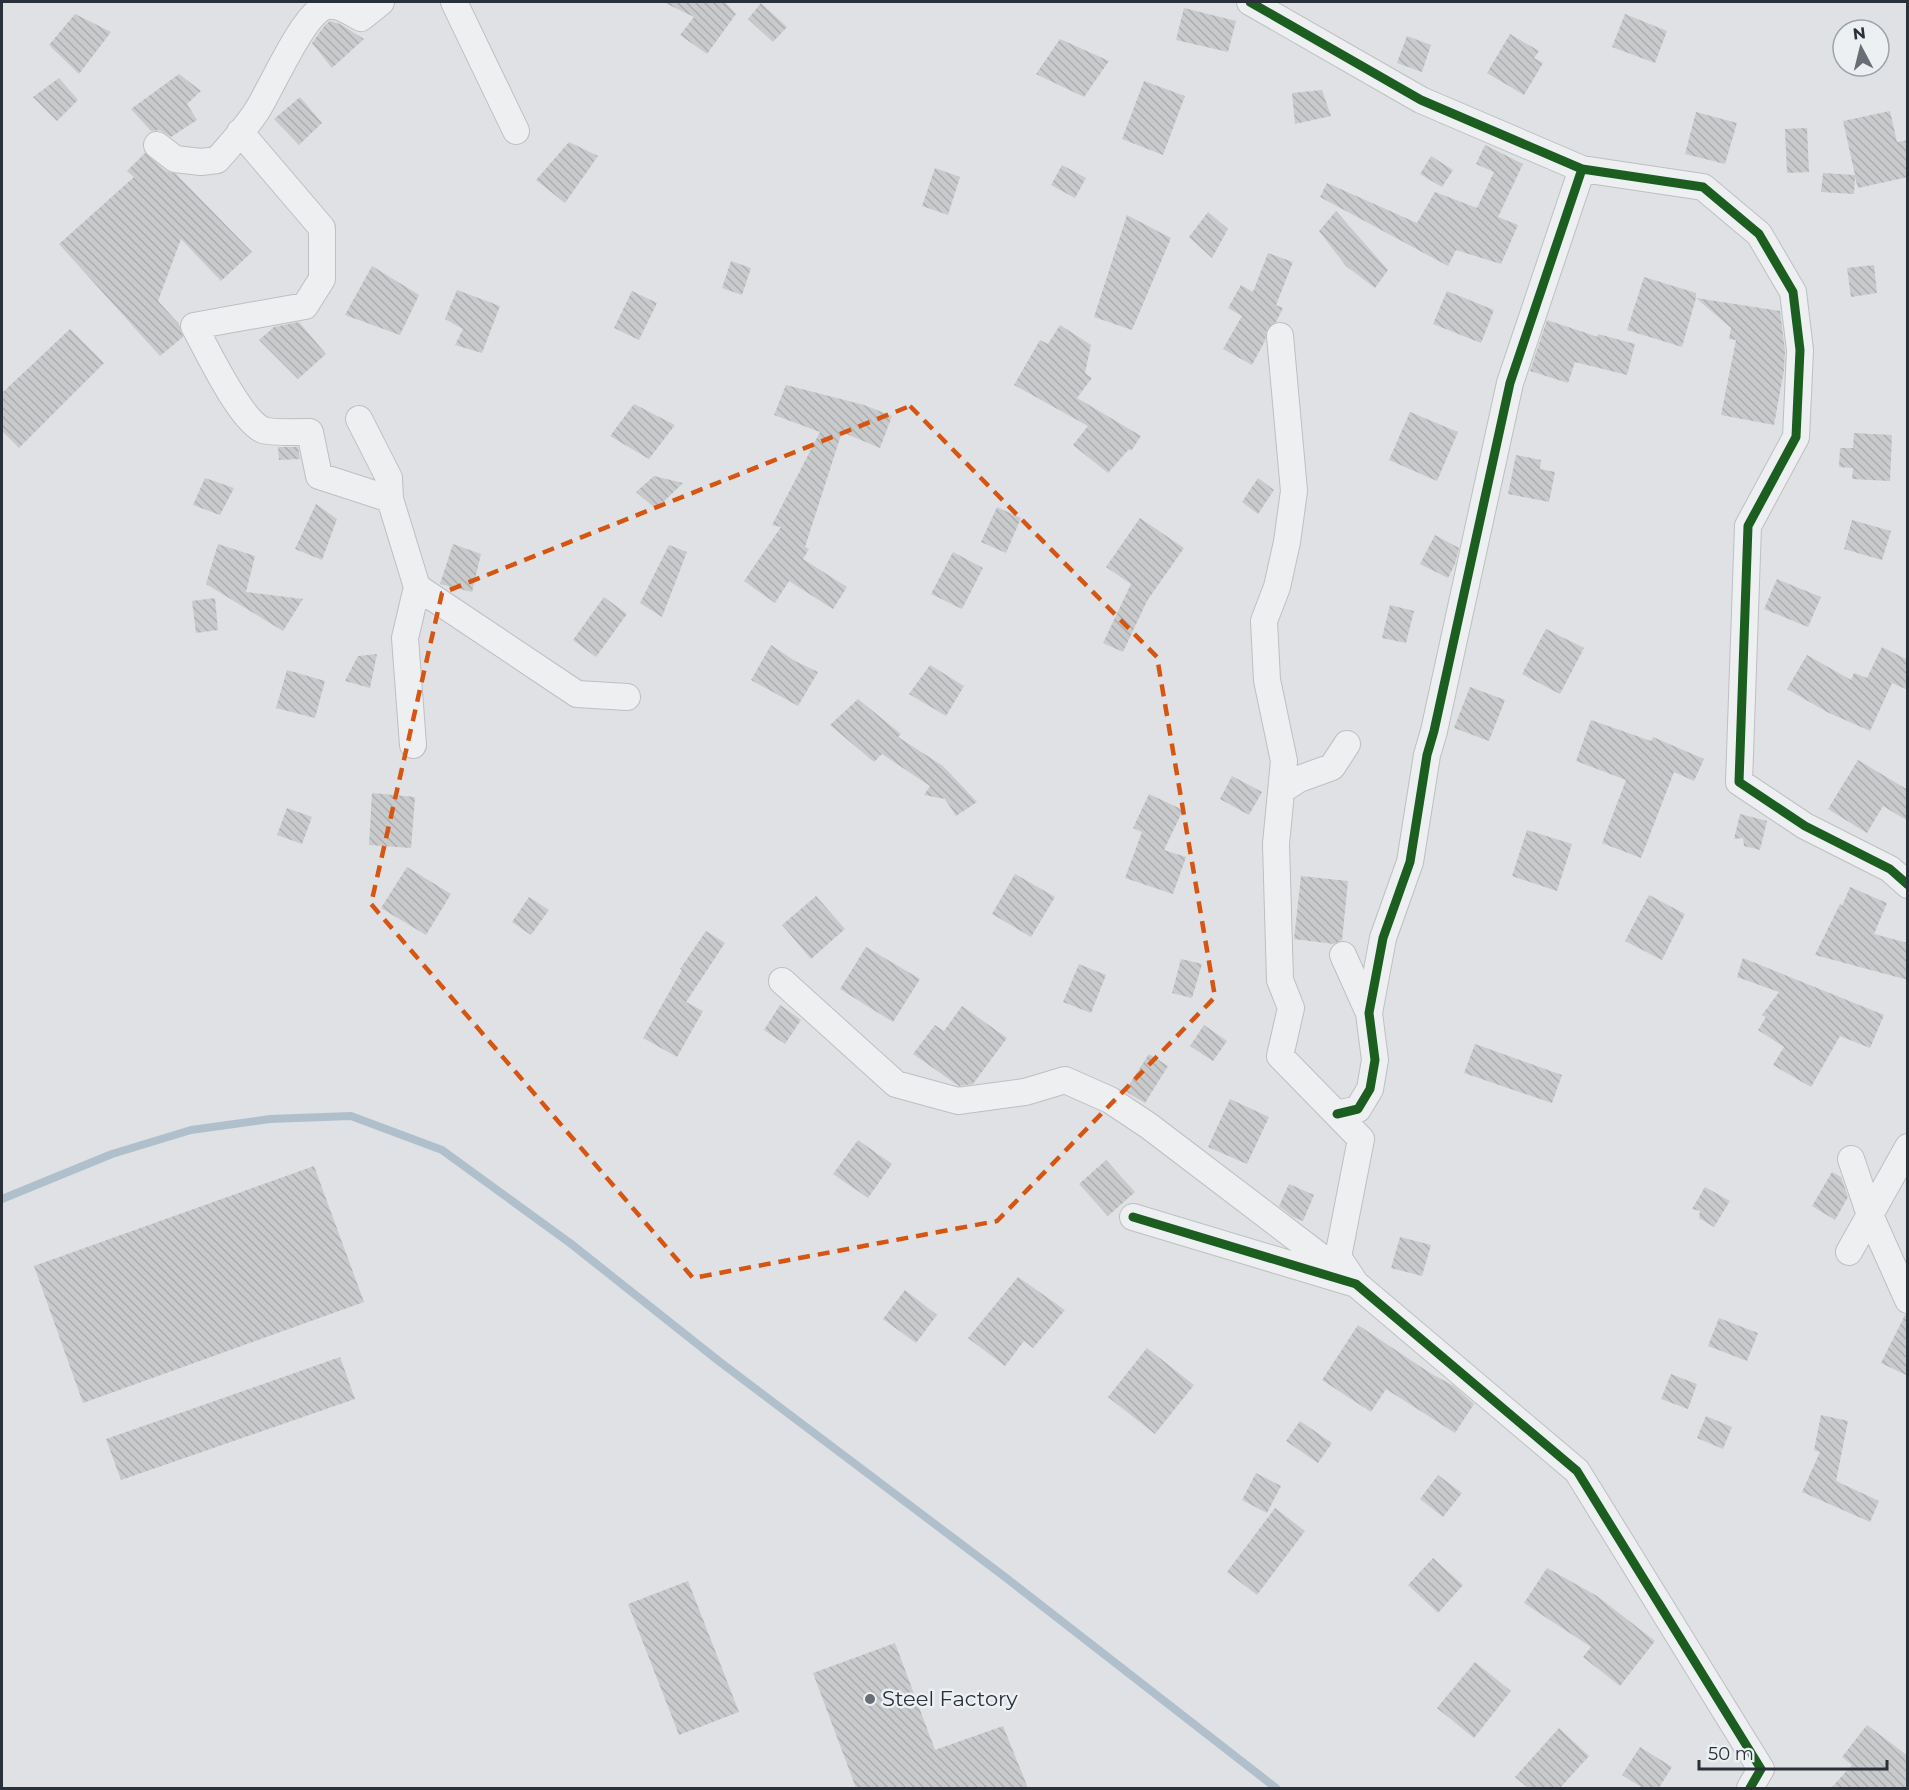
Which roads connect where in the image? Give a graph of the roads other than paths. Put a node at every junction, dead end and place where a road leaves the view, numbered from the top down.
1 (381, 2) edge
2 (454, 2) edge
3 (1250, 2) edge
4 (516, 131) dead end
5 (240, 132) junction
6 (157, 145) dead end
7 (1582, 169) junction
8 (1280, 336) dead end
9 (359, 419) dead end
10 (390, 499) junction
11 (417, 587) junction
12 (627, 697) dead end
13 (1347, 744) dead end
14 (413, 745) dead end
15 (1281, 790) junction
16 (1908, 885) edge
17 (1343, 955) dead end
18 (782, 981) dead end
19 (1369, 1013) junction
20 (1337, 1114) junction
21 (1908, 1147) edge
22 (1851, 1159) dead end
23 (1870, 1215) junction
24 (1133, 1217) dead end
25 (1849, 1251) dead end
26 (1356, 1284) junction
27 (1908, 1300) edge
28 (1750, 1788) edge

1 - 5 street
2 - 4 street
3 - 7 street
5 - 6 street
5 - 10 street
7 - 16 street
7 - 19 street
8 - 15 street
9 - 10 street
10 - 11 street
11 - 12 street
11 - 14 street
13 - 15 street
15 - 20 street
17 - 19 street
18 - 26 street
19 - 20 street
20 - 26 street
21 - 23 street
22 - 23 street
23 - 25 street
23 - 27 street
24 - 26 street
26 - 28 street

